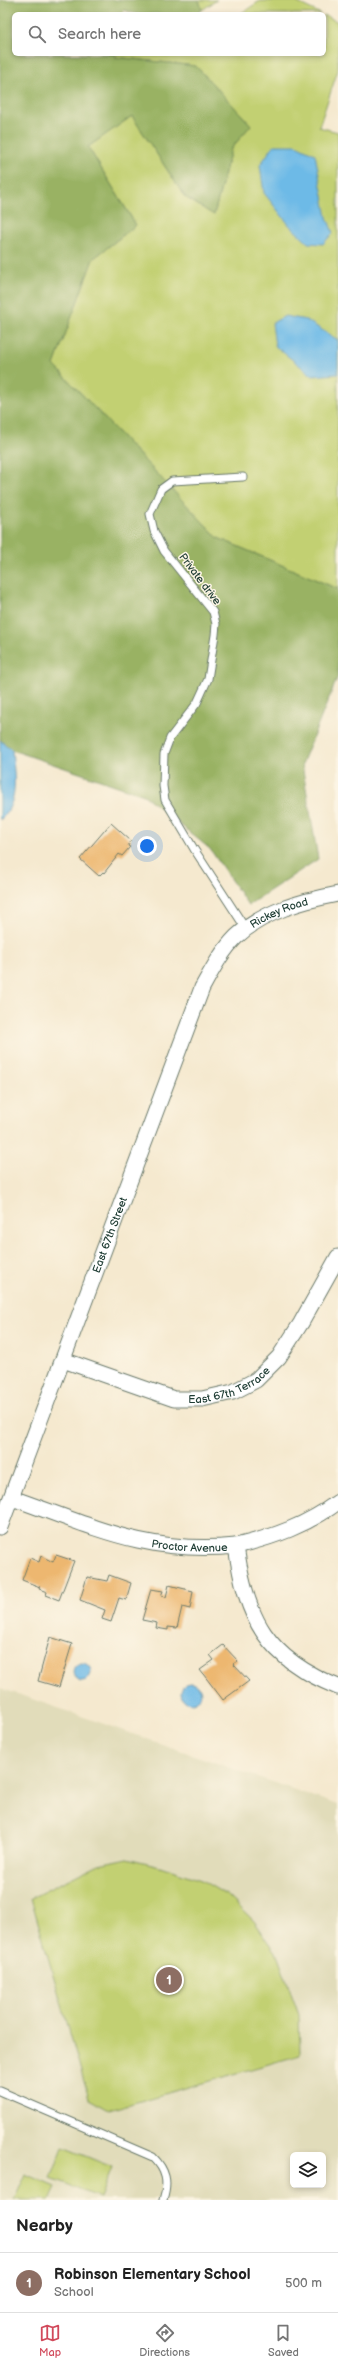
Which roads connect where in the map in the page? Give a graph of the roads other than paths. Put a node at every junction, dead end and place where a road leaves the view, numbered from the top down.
1 (243, 478) dead end
2 (338, 894) edge
3 (246, 929) junction
4 (228, 947) joint
5 (336, 1262) edge
6 (64, 1360) junction
7 (12, 1498) junction
8 (338, 1502) edge
9 (0, 1527) edge
10 (236, 1546) junction
11 (338, 1687) edge
12 (0, 2091) edge
13 (163, 2200) edge

1 - 3 lane, Private drive
2 - 3 street, Rickey Road
3 - 4 street, Rickey Road
4 - 6 street, East 67th Street
5 - 6 street, East 67th Terrace
6 - 7 street, East 67th Street
7 - 9 street, East 67th Street
7 - 10 street, Proctor Avenue
8 - 10 street
10 - 11 street, Proctor Avenue
12 - 13 lane

